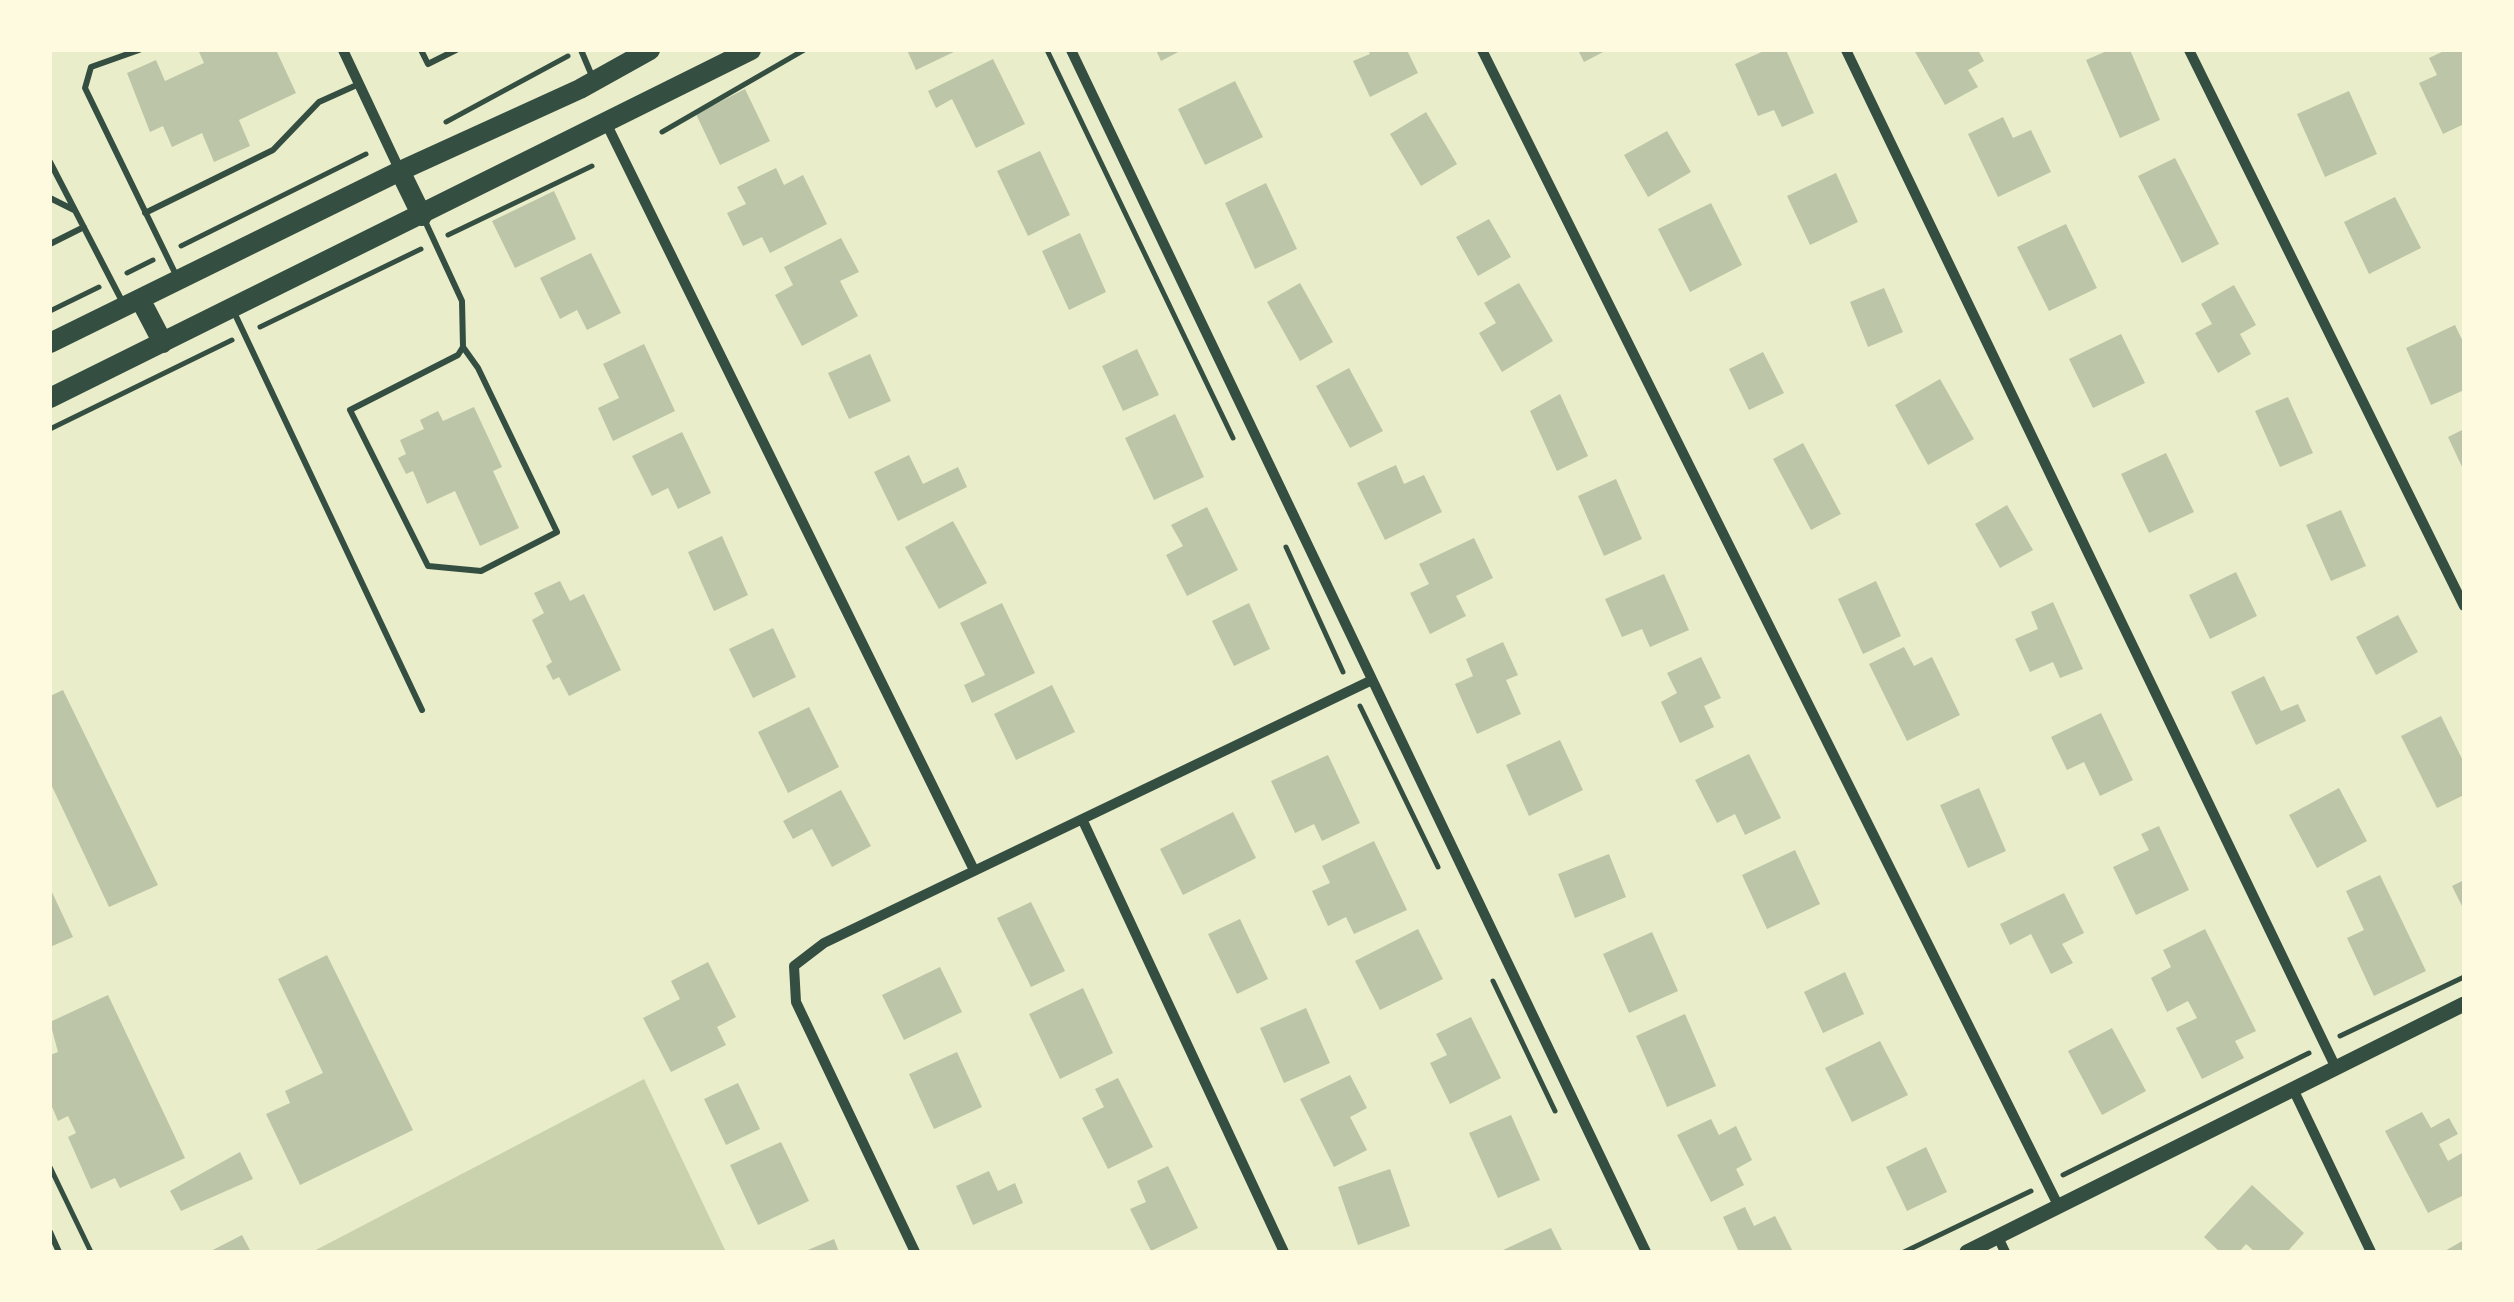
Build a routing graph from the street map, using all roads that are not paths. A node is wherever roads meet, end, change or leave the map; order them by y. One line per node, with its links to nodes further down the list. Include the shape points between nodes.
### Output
1 (139, 50): 19 (lane, via 91,66 85,88)
2 (344, 50): 13 (street)
3 (422, 50): 4 (lane, via 428,64)
4 (456, 50)
5 (580, 50): 12 (lane)
6 (650, 50): 12 (main road)
7 (751, 50): 14 (main road)
8 (1070, 50): 31 (street)
9 (1482, 50): 38 (street)
10 (1846, 50): 36 (street)
11 (2189, 50): 30 (street)
12 (595, 82): 16 (main road)
13 (359, 84): 16 (street); 19 (lane, via 319,102 273,150)
14 (607, 125): 20 (main road); 34 (street)
15 (50, 162): 18 (lane)
16 (400, 172): 20 (main road); 23 (main road)
17 (50, 198): 18 (lane)
18 (75, 211): 21 (lane)
19 (144, 212): 23 (lane)
20 (422, 216): 25 (main road); 28 (lane, via 462,301)
21 (84, 227): 22 (lane); 24 (lane, via 111,281)
22 (50, 244)
23 (178, 280): 24 (main road)
24 (132, 303): 26 (main road); 27 (main road)
25 (232, 309): 27 (main road); 32 (lane)
26 (50, 343)
27 (163, 343): 29 (main road)
28 (463, 348): 28 (lane, via 350,410 428,566 481,571 557,532)
29 (50, 398)
30 (2464, 606)
31 (1370, 681): 33 (street); 44 (street)
32 (422, 710)
33 (1082, 821): 34 (street); 43 (street)
34 (974, 870): 42 (street, via 824,944 794,966 796,1002)
35 (2464, 1004): 36 (street)
36 (2336, 1068): 37 (street)
37 (2293, 1089): 38 (street); 46 (street)
38 (2058, 1207): 40 (street)
39 (50, 1232): 41 (lane)
40 (2001, 1244): 45 (street)
41 (59, 1252)
42 (915, 1252)
43 (1284, 1252)
44 (1646, 1252)
45 (1967, 1252)
46 (2371, 1252)

